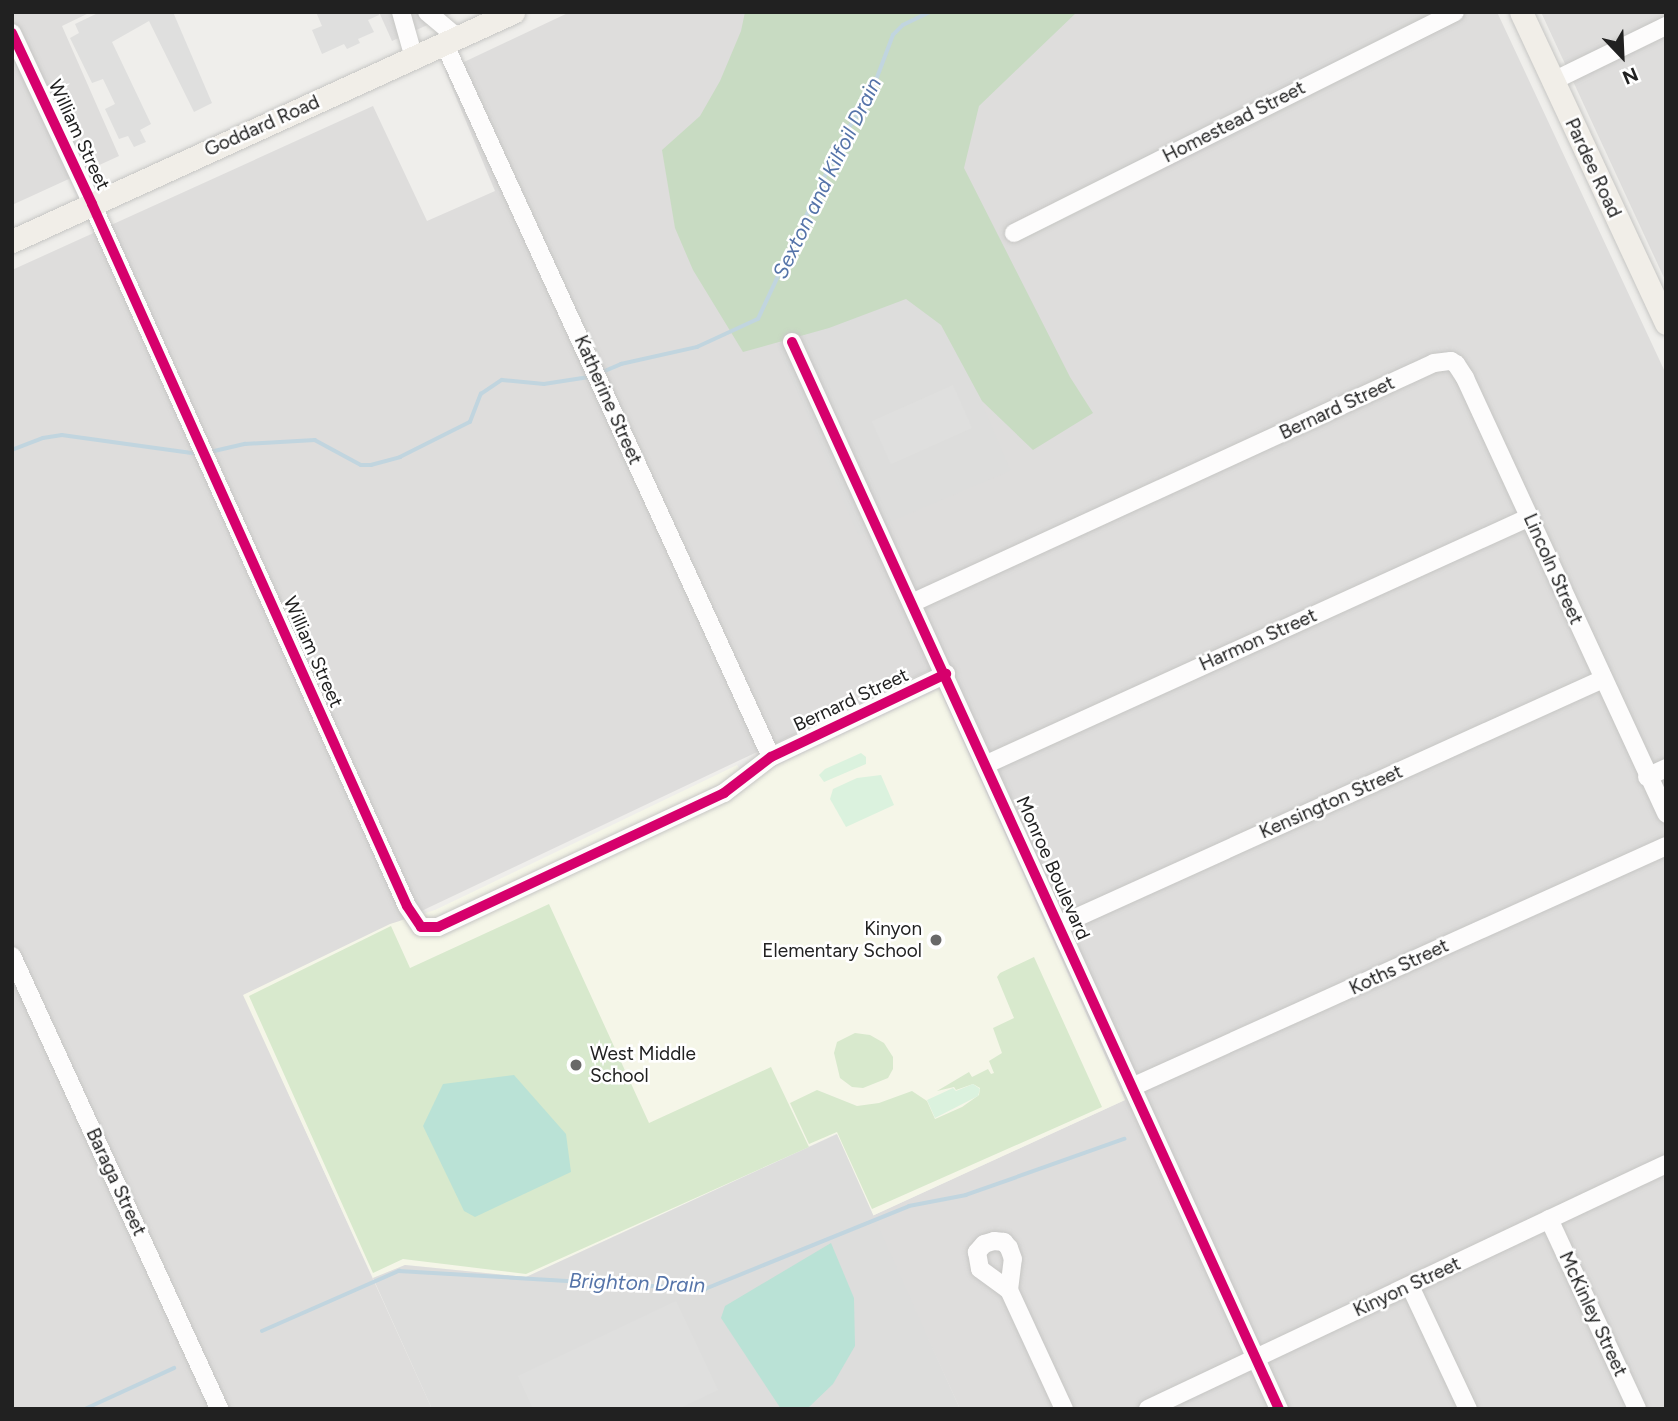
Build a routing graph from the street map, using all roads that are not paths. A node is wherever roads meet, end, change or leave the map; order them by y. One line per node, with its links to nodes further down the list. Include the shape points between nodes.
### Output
1 (401, 12): 9 (street)
2 (427, 12): 8 (street, Katherine Street)
3 (513, 12): 8 (main road, Goddard Road)
4 (1455, 12): 12 (street, Homestead Street)
5 (1521, 12): 10 (main road, Pardee Road)
6 (1666, 26): 10 (street)
7 (12, 33): 11 (street, William Street)
8 (451, 41): 9 (main road, Goddard Road); 21 (street, Katherine Street, via 601,388)
9 (414, 58): 11 (main road, Goddard Road)
10 (1553, 81): 14 (main road, Pardee Road)
11 (92, 204): 13 (main road, Goddard Road); 21 (street, William Street, via 421,927 438,927 724,793)
12 (1014, 233)
13 (12, 241)
14 (1666, 323)
15 (793, 342): 18 (street, Monroe Boulevard)
16 (1456, 364): 17 (street, Lincoln Street); 18 (street, Bernard Street, via 1434,363)
17 (1530, 517): 20 (street, Lincoln Street); 22 (street, Harmon Street)
18 (914, 602): 19 (street, Monroe Boulevard)
19 (946, 674): 21 (street, Bernard Street); 22 (street, Monroe Boulevard)
20 (1603, 679): 24 (street, Lincoln Street); 27 (street, Kensington Street)
21 (771, 757)
22 (987, 764): 27 (street, Monroe Boulevard)
23 (1666, 768): 24 (street)
24 (1647, 777): 25 (street)
25 (1666, 814)
26 (1666, 846): 29 (street, Koths Street)
27 (1060, 925): 29 (street, Monroe Boulevard)
28 (12, 956): 35 (street, Baraga Street)
29 (1132, 1087): 34 (street, Monroe Boulevard)
30 (1666, 1164): 31 (street, Kinyon Street)
31 (1549, 1219): 32 (street, Kinyon Street); 40 (street, McKinley Street)
32 (1410, 1286): 34 (street, Kinyon Street); 39 (street)
33 (1009, 1290): 36 (street)
34 (1256, 1358): 37 (street, Kinyon Street); 38 (street, Monroe Boulevard)
35 (219, 1409)
36 (1064, 1409)
37 (1148, 1409)
38 (1279, 1409)
39 (1468, 1409)
40 (1637, 1409)

